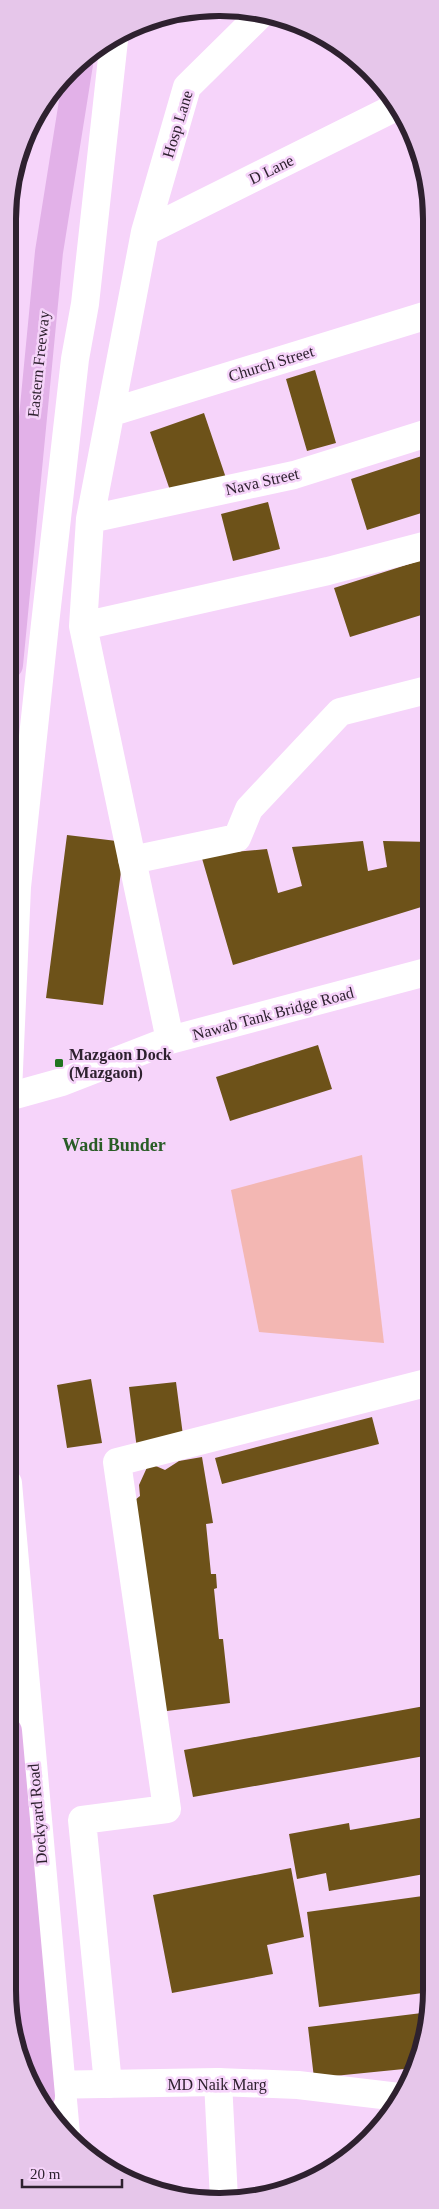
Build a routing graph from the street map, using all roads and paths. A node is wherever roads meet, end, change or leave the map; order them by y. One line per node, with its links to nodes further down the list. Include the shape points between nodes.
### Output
1 (255, 19): 5 (street, Hosp Lane, via 187,87)
2 (113, 46): 14 (street, via 85,304 75,359)
3 (77, 75): 11 (highway, Eastern Freeway, via 49,252)
4 (390, 110): 5 (street, D Lane)
5 (145, 232): 7 (street, Hosp Lane)
6 (423, 316): 7 (street, Church Street)
7 (112, 412): 9 (street, Hosp Lane)
8 (423, 435): 9 (street, Nava Street, via 294,475)
9 (90, 519): 12 (street, Hosp Lane)
10 (423, 546): 12 (street, via 328,571)
11 (16, 593)
12 (83, 626): 15 (street, Hosp Lane)
13 (423, 691): 15 (street, via 340,712 249,809 237,838)
14 (16, 855)
15 (132, 860): 17 (street, Hosp Lane)
16 (423, 973): 17 (street, Nawab Tank Bridge Road)
17 (170, 1040): 18 (street, Nawab Tank Bridge Road, via 62,1082)
18 (16, 1095)
19 (423, 1384): 23 (street, via 117,1462 167,1809 82,1820)
20 (16, 1596): 24 (street, Dockyard Road)
21 (16, 1798): 24 (highway)
22 (218, 2082): 23 (street, MD Naik Marg); 25 (street, MD Naik Marg, via 298,2085); 27 (street)
23 (108, 2084): 24 (street, MD Naik Marg)
24 (51, 2091): 26 (street, Dockyard Road)
25 (392, 2096)
26 (59, 2114)
27 (224, 2193)

